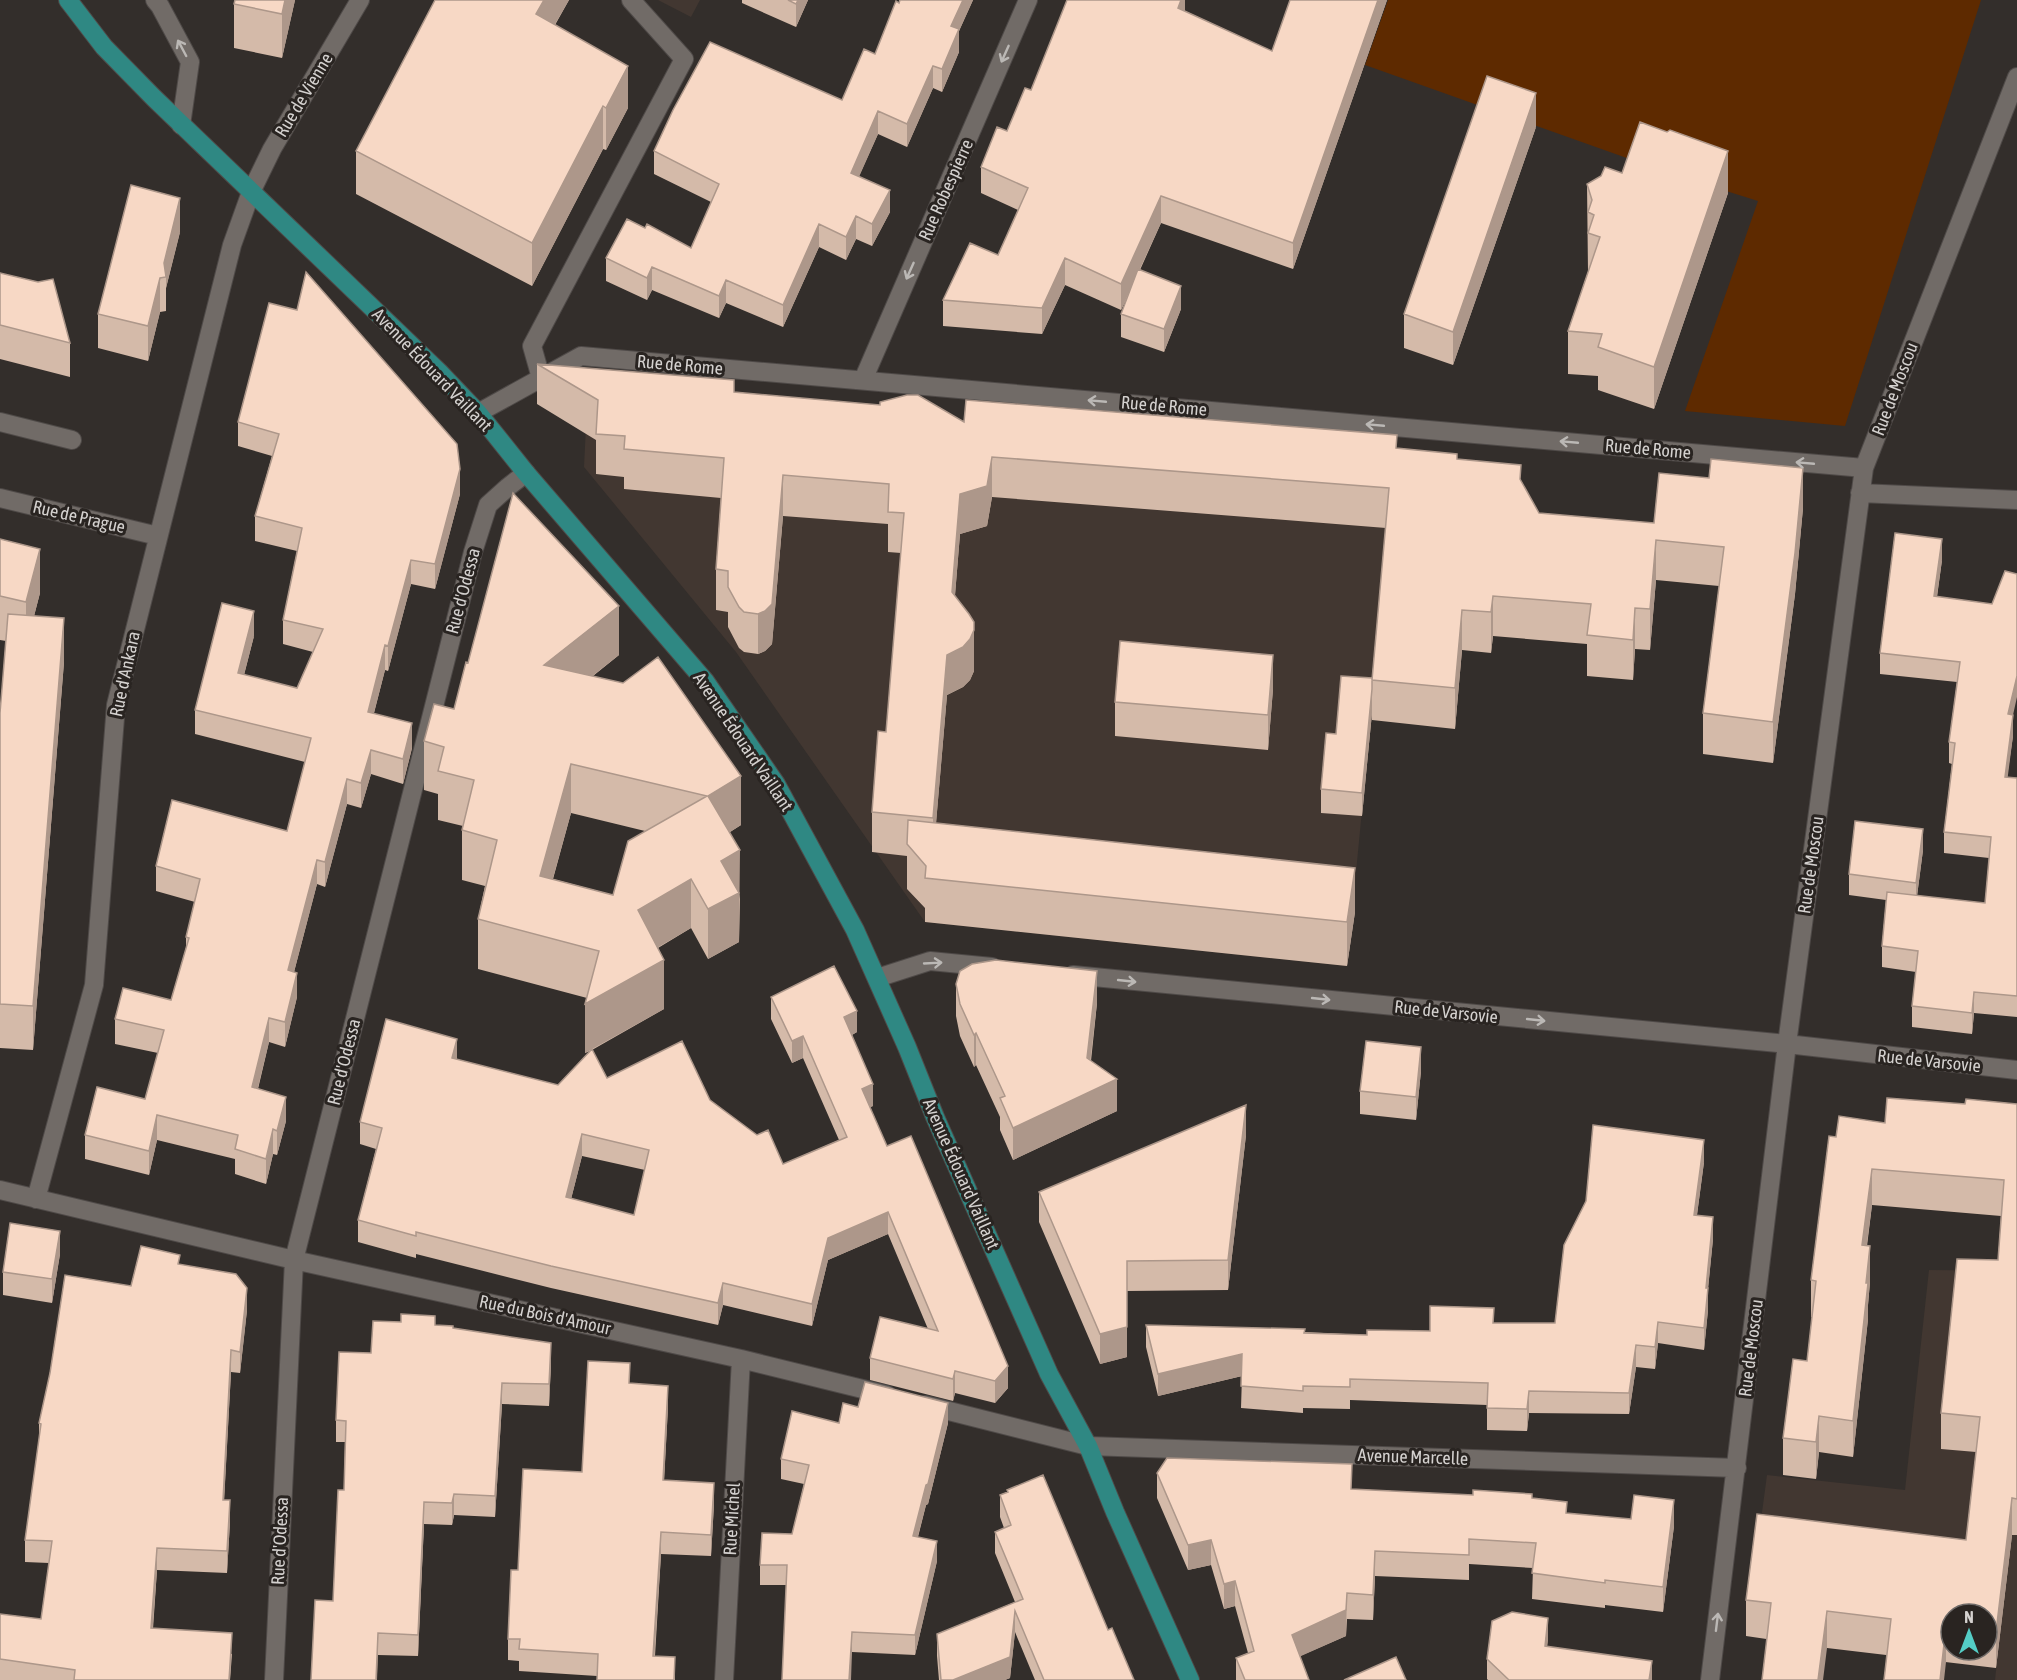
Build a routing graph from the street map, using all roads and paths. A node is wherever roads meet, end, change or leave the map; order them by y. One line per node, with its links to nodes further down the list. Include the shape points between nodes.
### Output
1 (68, 0): 7 (main road, Avenue Édouard Vaillant, via 104,47)
2 (154, 0): 7 (street, one-way to 2, via 190,62)
3 (360, 0): 8 (street, Rue de Vienne)
4 (631, 0): 9 (street, via 684,59 532,346)
5 (1029, 0): 10 (street, Rue Robespierre, one-way to 10)
6 (2017, 77): 14 (street, Rue de Moscou)
7 (180, 124): 8 (main road, Avenue Édouard Vaillant)
8 (251, 192): 11 (main road, Avenue Édouard Vaillant); 19 (street, Rue d'Ankara, via 232,245)
9 (541, 378): 10 (street, Rue de Rome, via 581,356); 11 (street, Rue de Rome)
10 (863, 380): 14 (street, Rue de Rome, one-way to 10)
11 (478, 412): 15 (main road, Avenue Édouard Vaillant)
12 (0, 422): 13 (street)
13 (72, 440)
14 (1864, 468): 16 (street, Rue de Moscou)
15 (526, 473): 22 (main road, Avenue Édouard Vaillant, via 705,681 776,784); 27 (street, Rue d'Odessa, via 488,505 472,552)
16 (1860, 494): 18 (street); 23 (street, Rue de Moscou)
17 (0, 498): 19 (street, Rue de Prague)
18 (2017, 500)
19 (158, 536): 26 (street, Rue d'Ankara, via 116,705 94,985)
20 (1013, 969): 22 (street, one-way to 20, via 930,962)
21 (1060, 974): 23 (street, Rue de Varsovie, one-way to 23)
22 (877, 978): 29 (main road, Avenue Édouard Vaillant, via 1049,1374)
23 (1787, 1044): 24 (street, Rue de Varsovie); 30 (street, Rue de Moscou)
24 (2017, 1070)
25 (0, 1190): 26 (street, Rue du Bois d'Amour)
26 (36, 1199): 27 (street, Rue du Bois d'Amour)
27 (294, 1260): 28 (street, Rue du Bois d'Amour); 31 (street, Rue d'Odessa)
28 (741, 1359): 29 (street, Rue du Bois d'Amour); 32 (street, Rue Michel)
29 (1089, 1446): 30 (street, Avenue Marcelle); 33 (main road, Avenue Édouard Vaillant)
30 (1737, 1468): 34 (street, Rue de Moscou, one-way to 30)
31 (273, 1680)
32 (724, 1680)
33 (1191, 1680)
34 (1710, 1680)

